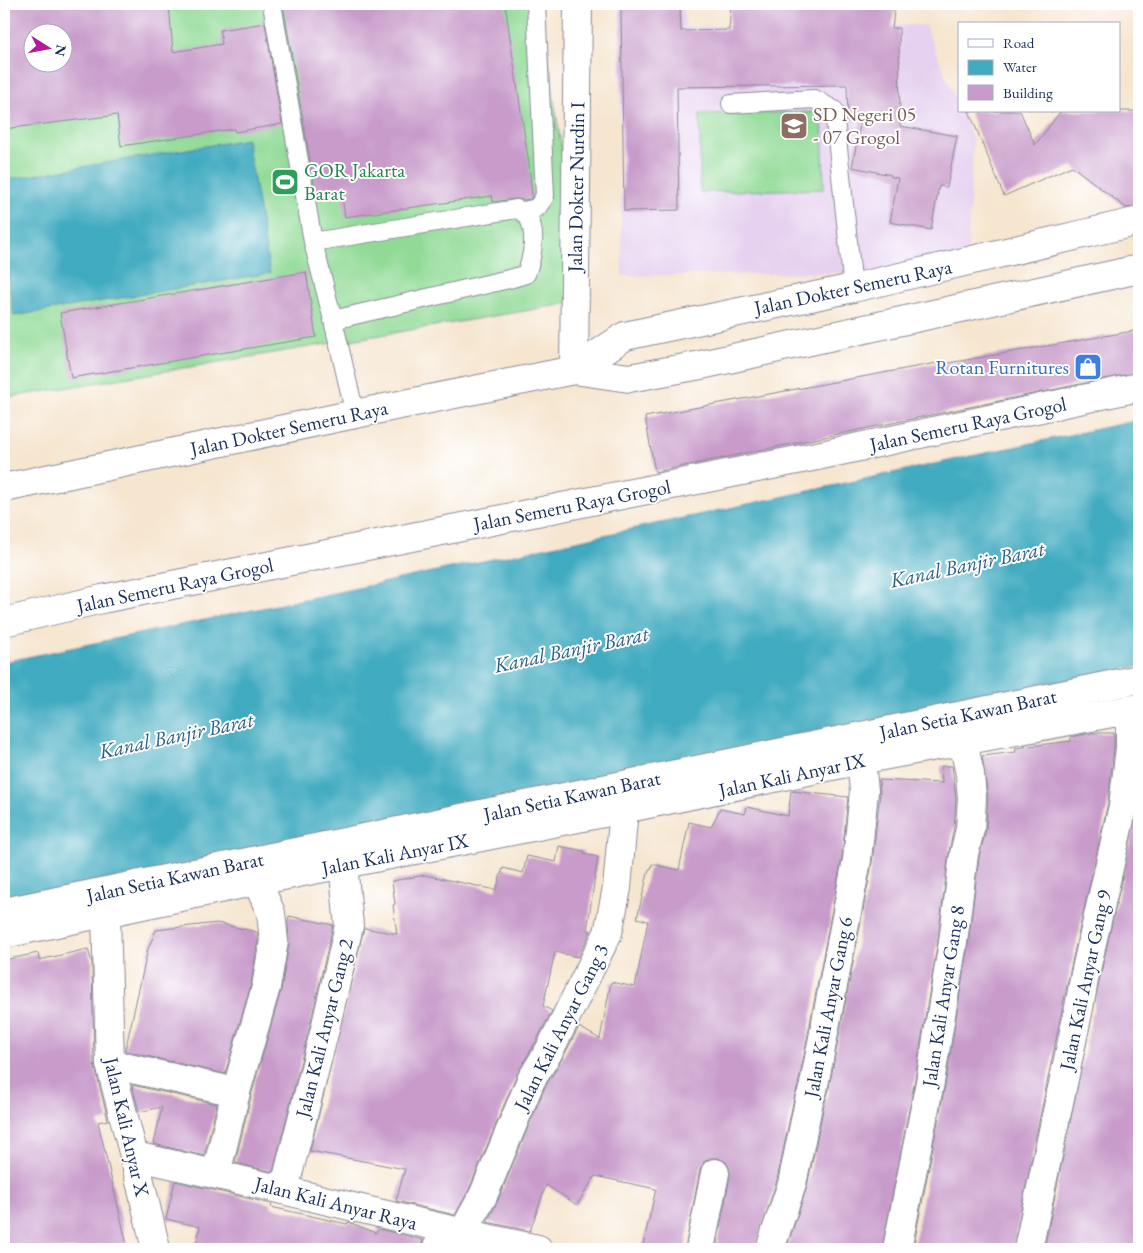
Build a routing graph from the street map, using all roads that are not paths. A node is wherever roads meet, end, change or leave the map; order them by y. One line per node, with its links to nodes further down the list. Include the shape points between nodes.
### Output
1 (272, 4): 7 (lane)
2 (536, 4): 5 (lane, via 545,196 538,208)
3 (578, 4): 11 (street, Jalan Dokter Nurdin I)
4 (730, 104): 9 (lane, via 814,99 834,110)
5 (523, 212): 7 (lane, via 517,209); 10 (lane, via 531,224 534,246 526,274)
6 (1139, 221): 9 (street, Jalan Dokter Semeru Raya)
7 (313, 242): 10 (lane)
8 (1139, 269): 11 (street, Jalan Dokter Semeru Raya, via 630,378)
9 (853, 288): 11 (street, Jalan Dokter Semeru Raya, via 625,336)
10 (333, 320): 13 (lane)
11 (574, 370): 13 (street, Jalan Dokter Semeru Raya)
12 (1139, 387): 15 (street, Jalan Semeru Raya Grogol, via 102,599)
13 (355, 414): 14 (street, Jalan Dokter Semeru Raya)
14 (4, 488)
15 (4, 622)
16 (1139, 679): 23 (street, Jalan Setia Kawan Barat)
17 (1133, 709): 18 (street, Jalan Kali Anyar IX); 38 (street, Jalan Kali Anyar Gang 9, via 1123,806)
18 (963, 742): 19 (street, Jalan Kali Anyar IX); 37 (street, Jalan Kali Anyar Gang 8, via 972,798 970,829 930,1082)
19 (861, 760): 20 (street, Jalan Kali Anyar IX); 36 (street, Jalan Kali Anyar Gang 6, via 864,791 856,860 814,1090 792,1184)
20 (624, 809): 21 (street, Jalan Kali Anyar IX); 32 (street, Jalan Kali Anyar Gang 3, via 617,888 608,933 531,1080 483,1196)
21 (343, 864): 22 (street, Jalan Kali Anyar IX); 31 (street, Jalan Kali Anyar Gang 2, via 349,926)
22 (258, 881): 24 (street, Jalan Kali Anyar IX); 27 (street, via 271,913 274,941 266,987)
23 (4, 912)
24 (106, 914): 25 (street, Jalan Kali Anyar IX); 26 (street, Jalan Kali Anyar X)
25 (4, 934)
26 (110, 1064): 27 (street); 28 (street, Jalan Kali Anyar X)
27 (236, 1092): 30 (street)
28 (134, 1156): 30 (street, Jalan Kali Anyar Raya); 33 (street, Jalan Kali Anyar X)
29 (715, 1173): 35 (street)
30 (216, 1174): 31 (street, Jalan Kali Anyar Raya)
31 (284, 1190): 32 (street, Jalan Kali Anyar Raya)
32 (449, 1238): 34 (street, Jalan Kali Anyar Raya)
33 (156, 1249)
34 (538, 1249)
35 (700, 1249)
36 (770, 1249)
37 (897, 1249)
38 (1028, 1249)

